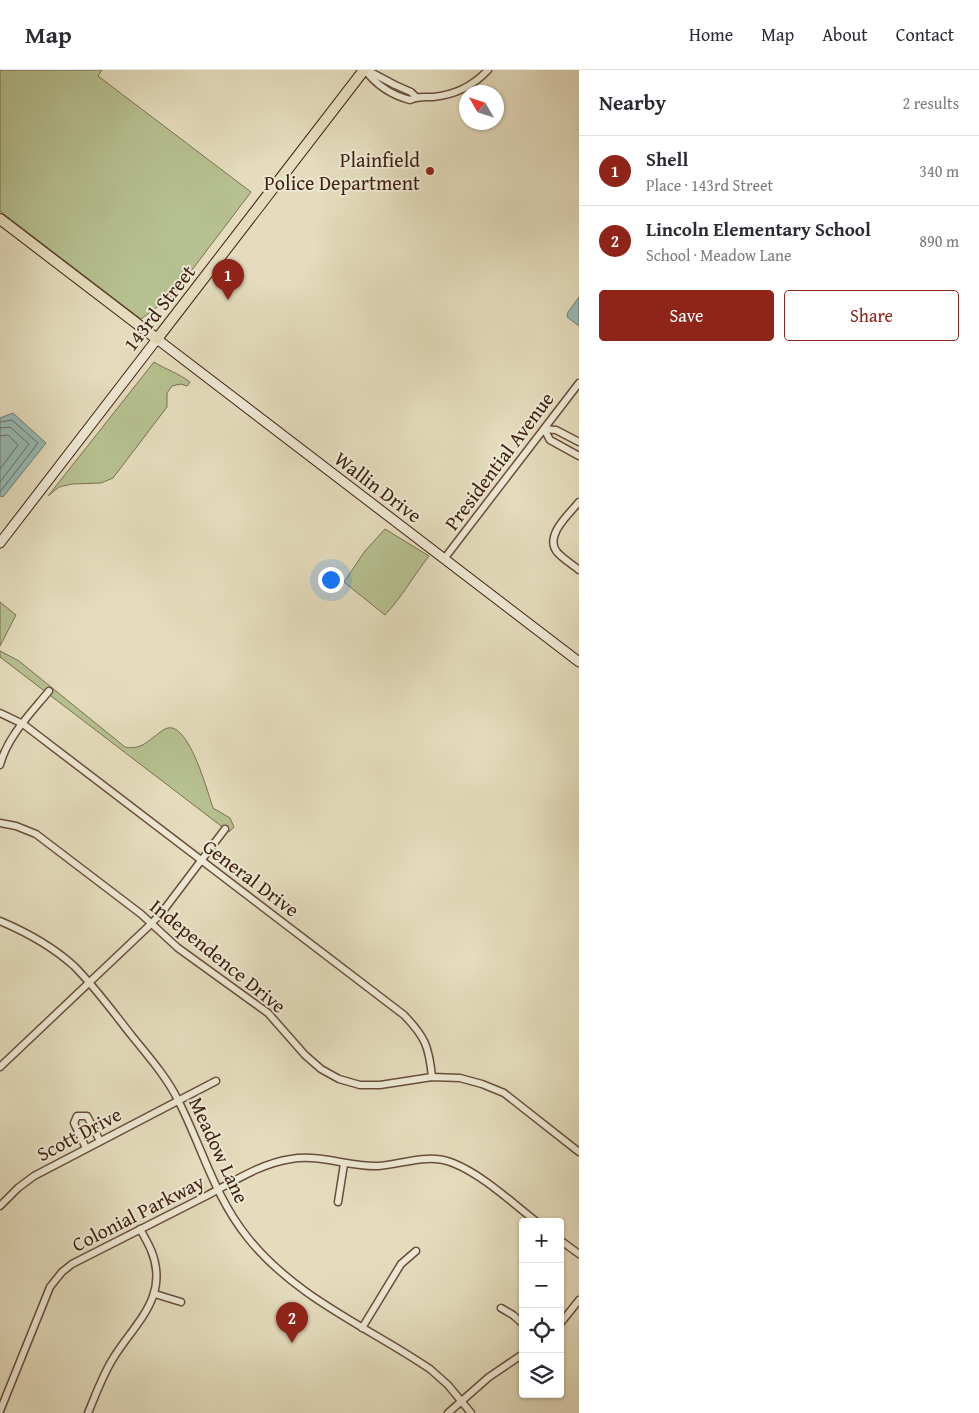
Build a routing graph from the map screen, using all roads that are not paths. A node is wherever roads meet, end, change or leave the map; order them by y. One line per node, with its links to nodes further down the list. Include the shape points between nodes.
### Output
1 (365, 70): 2 (street, via 416,97 457,91); 4 (main road, 143rd Street)
2 (488, 70)
3 (0, 219): 4 (main road)
4 (157, 339): 10 (main road, 143rd Street); 11 (main road, Wallin Drive)
5 (579, 383): 6 (street, Presidential Avenue)
6 (544, 429): 7 (street, via 556,430); 8 (street, via 550,440); 11 (street, Presidential Avenue)
7 (579, 442)
8 (579, 456)
9 (579, 502): 12 (street, via 556,531 553,544 560,555)
10 (0, 543)
11 (444, 559): 13 (main road, Wallin Drive)
12 (579, 570)
13 (579, 662)
14 (48, 691): 16 (street)
15 (0, 713): 16 (street, General Drive)
16 (23, 724): 17 (street, via 7,747); 20 (street, General Drive)
17 (0, 765)
18 (0, 823): 22 (street, Independence Drive, via 36,834)
19 (225, 830): 20 (street)
20 (202, 860): 22 (street); 25 (street, General Drive, via 404,1015 427,1043)
21 (0, 921): 23 (street, Meadow Lane, via 56,952)
22 (151, 924): 23 (street); 25 (street, Independence Drive, via 178,948 268,1013 321,1069 339,1079 360,1085 380,1085)
23 (90, 983): 24 (street); 27 (street, Meadow Lane, via 160,1070)
24 (0, 1067)
25 (432, 1077): 30 (street, Independence Drive, via 460,1078 504,1093)
26 (216, 1081): 27 (street, Scott Drive)
27 (178, 1100): 28 (street, Scott Drive); 32 (street, Meadow Lane)
28 (100, 1141): 29 (street, Scott Drive); 29 (street, via 87,1116 77,1116 74,1123)
29 (86, 1148): 34 (street, Scott Drive, via 34,1176)
30 (579, 1152)
31 (344, 1164): 32 (street, Colonial Parkway, via 308,1158 279,1161); 33 (street); 35 (street, Colonial Parkway, via 378,1166 421,1158 451,1162 468,1170)
32 (217, 1190): 36 (street, Colonial Parkway); 46 (street, Meadow Lane, via 232,1217 264,1258 297,1286)
33 (338, 1202)
34 (0, 1206)
35 (532, 1218)
36 (140, 1229): 40 (street, via 152,1251 156,1270); 49 (street, Colonial Parkway, via 72,1264 55,1279)
37 (564, 1243): 39 (street)
38 (416, 1251): 46 (street, via 401,1264)
39 (579, 1254)
40 (155, 1294): 42 (street); 50 (street, via 114,1357)
41 (579, 1300): 45 (street)
42 (181, 1302)
43 (501, 1308): 44 (street)
44 (519, 1319)
45 (564, 1319)
46 (362, 1328): 48 (street, Meadow Lane, via 430,1369)
47 (519, 1357): 48 (street)
48 (462, 1400): 51 (street); 52 (street, Meadow Lane)
49 (0, 1411)
50 (88, 1413)
51 (448, 1413)
52 (471, 1413)

